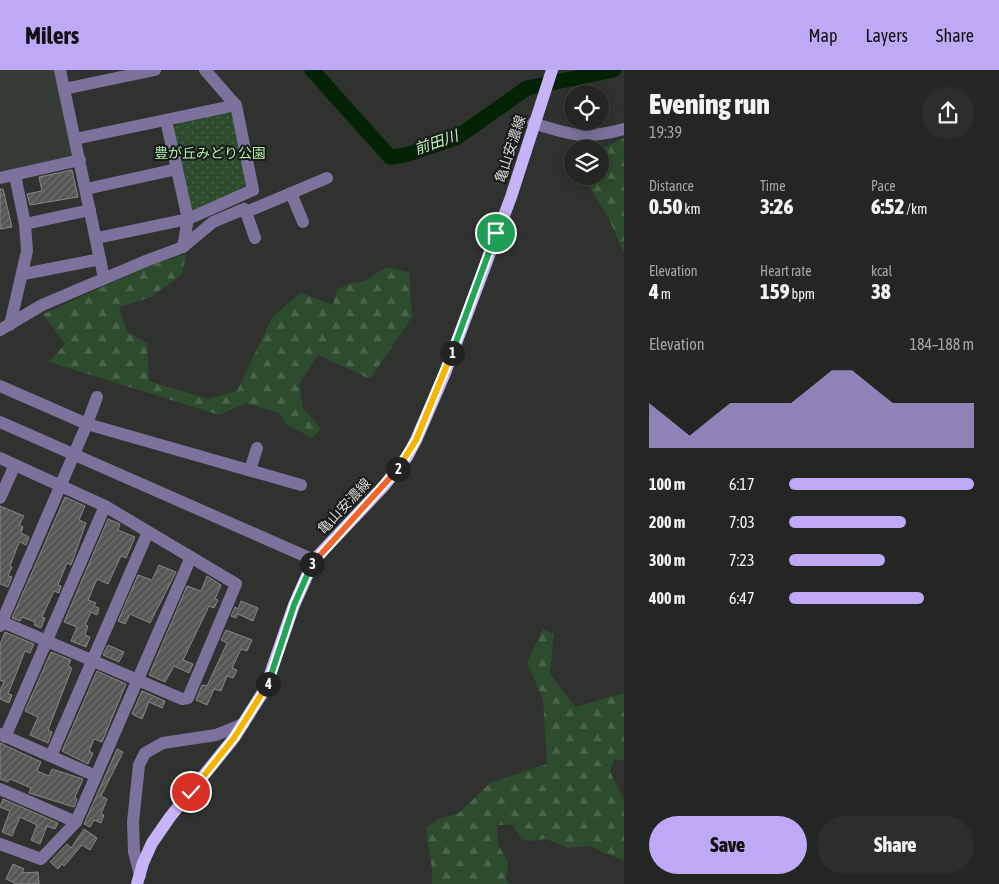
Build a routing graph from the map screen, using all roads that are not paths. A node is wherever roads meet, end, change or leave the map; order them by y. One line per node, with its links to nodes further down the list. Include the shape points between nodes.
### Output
1 (60, 70): 5 (street)
2 (155, 70): 5 (street)
3 (205, 70): 6 (street)
4 (551, 73): 8 (main road, 亀山安濃線)
5 (64, 89): 10 (street)
6 (232, 101): 7 (street, via 227,107); 20 (street, via 236,105 253,190)
7 (166, 120): 10 (street); 12 (street)
8 (534, 123): 9 (street, via 572,135 598,136); 45 (main road, 亀山安濃線, via 511,197 445,373 416,440 383,487)
9 (624, 129)
10 (75, 139): 11 (street)
11 (80, 160): 13 (street); 16 (street)
12 (177, 169): 16 (street); 20 (street)
13 (15, 175): 14 (street); 22 (street)
14 (0, 178)
15 (327, 178): 17 (street)
16 (86, 189): 18 (street)
17 (291, 193): 19 (street); 21 (street)
18 (90, 210): 22 (street); 23 (street)
19 (246, 212): 24 (street); 25 (street, via 244,209 213,222)
20 (188, 219): 23 (street); 25 (street)
21 (303, 222)
22 (25, 224): 27 (street, via 27,251)
23 (97, 238): 26 (street)
24 (256, 238)
25 (183, 247): 28 (street)
26 (100, 259): 27 (street); 28 (street)
27 (24, 274): 29 (street)
28 (104, 278): 29 (street, via 42,305)
29 (5, 328)
30 (0, 386): 33 (street)
31 (97, 397): 33 (street)
32 (0, 422): 35 (street)
33 (86, 424): 35 (street); 38 (street)
34 (258, 448): 38 (street)
35 (73, 453): 39 (street); 45 (street)
36 (0, 458): 37 (street)
37 (15, 465): 39 (street); 41 (street)
38 (250, 470): 40 (street)
39 (60, 484): 42 (street); 46 (street)
40 (301, 485)
41 (0, 498)
42 (105, 506): 43 (street); 47 (street)
43 (148, 532): 44 (street); 48 (street)
44 (191, 557): 49 (street); 49 (street, via 236,584 188,698 182,699)
45 (314, 560): 50 (main road, 亀山安濃線, via 294,605 270,678)
46 (1, 623): 47 (street)
47 (46, 641): 48 (street); 51 (street)
48 (93, 660): 49 (street); 52 (street)
49 (138, 680): 53 (street)
50 (243, 724): 57 (main road, 亀山安濃線, via 152,843); 57 (street, via 216,735 163,743 145,753 139,765 133,822)
51 (3, 735): 52 (street)
52 (51, 756): 53 (street)
53 (96, 776): 55 (street)
54 (0, 789): 55 (street)
55 (76, 822): 56 (street, via 41,859)
56 (0, 844)
57 (138, 879)

